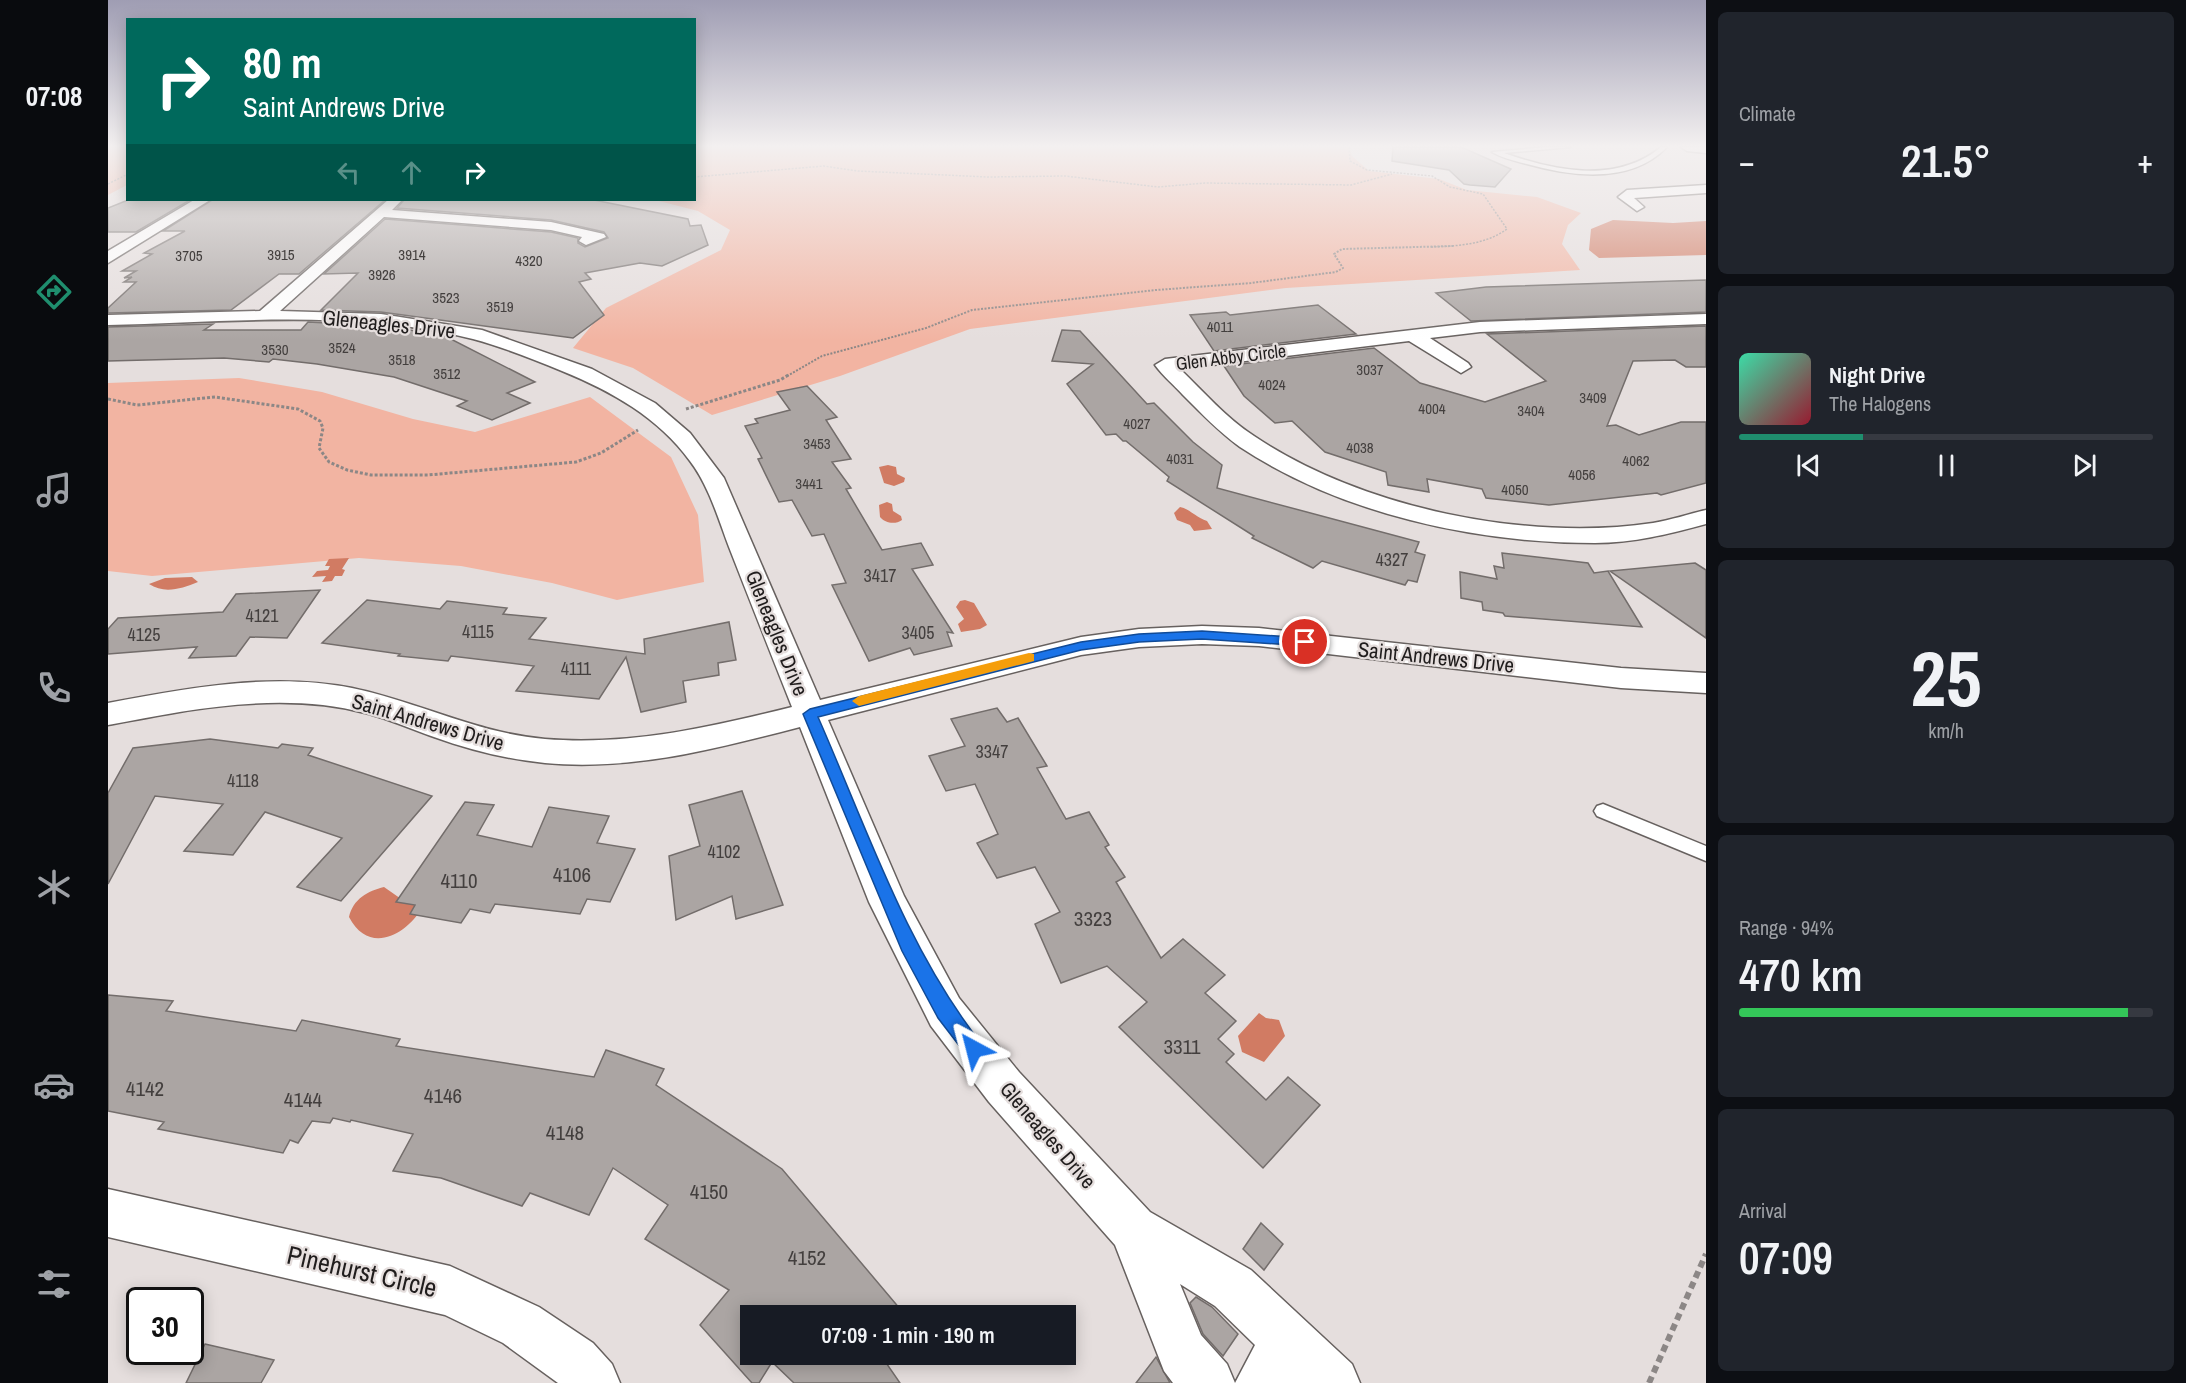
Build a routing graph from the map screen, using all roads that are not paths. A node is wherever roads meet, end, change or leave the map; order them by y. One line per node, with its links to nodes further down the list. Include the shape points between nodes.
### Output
1 (184, 212): 4 (street)
2 (381, 213): 3 (street, via 551,226 599,237); 5 (street, Gleneagles Drive)
3 (586, 241)
4 (108, 258)
5 (262, 317): 7 (street, Gleneagles Drive); 13 (street, Gleneagles Drive, via 377,319 472,334 606,382 664,418 700,457 713,478)
6 (1706, 319): 8 (street, Glen Abby Circle, via 1516,325)
7 (108, 320)
8 (1412, 335): 9 (street); 10 (street, Glen Abby Circle, via 1165,365 1224,423 1272,457 1330,485 1412,512 1495,528 1596,535 1666,528)
9 (1461, 367)
10 (1706, 517)
11 (1706, 682): 13 (street, Saint Andrews Drive, via 1621,678 1259,637 1202,635 1081,646)
12 (108, 714): 13 (street, Saint Andrews Drive, via 201,697 251,693 335,696 381,705 460,735 499,745 582,753 642,751 697,742)
13 (810, 714): 17 (street, Gleneagles Drive, via 888,902 945,1012 1004,1087)
14 (1603, 811): 15 (lane)
15 (1706, 854)
16 (108, 1212): 19 (street, Pinehurst Circle, via 450,1291 521,1324 574,1362)
17 (1133, 1229): 18 (street, Gleneagles Drive, via 1233,1288); 20 (street, Gleneagles Drive, via 1182,1353)
18 (1288, 1340): 21 (street); 22 (street, Gleneagles Drive)
19 (592, 1383)
20 (1208, 1383)
21 (1262, 1383)
22 (1333, 1383)

